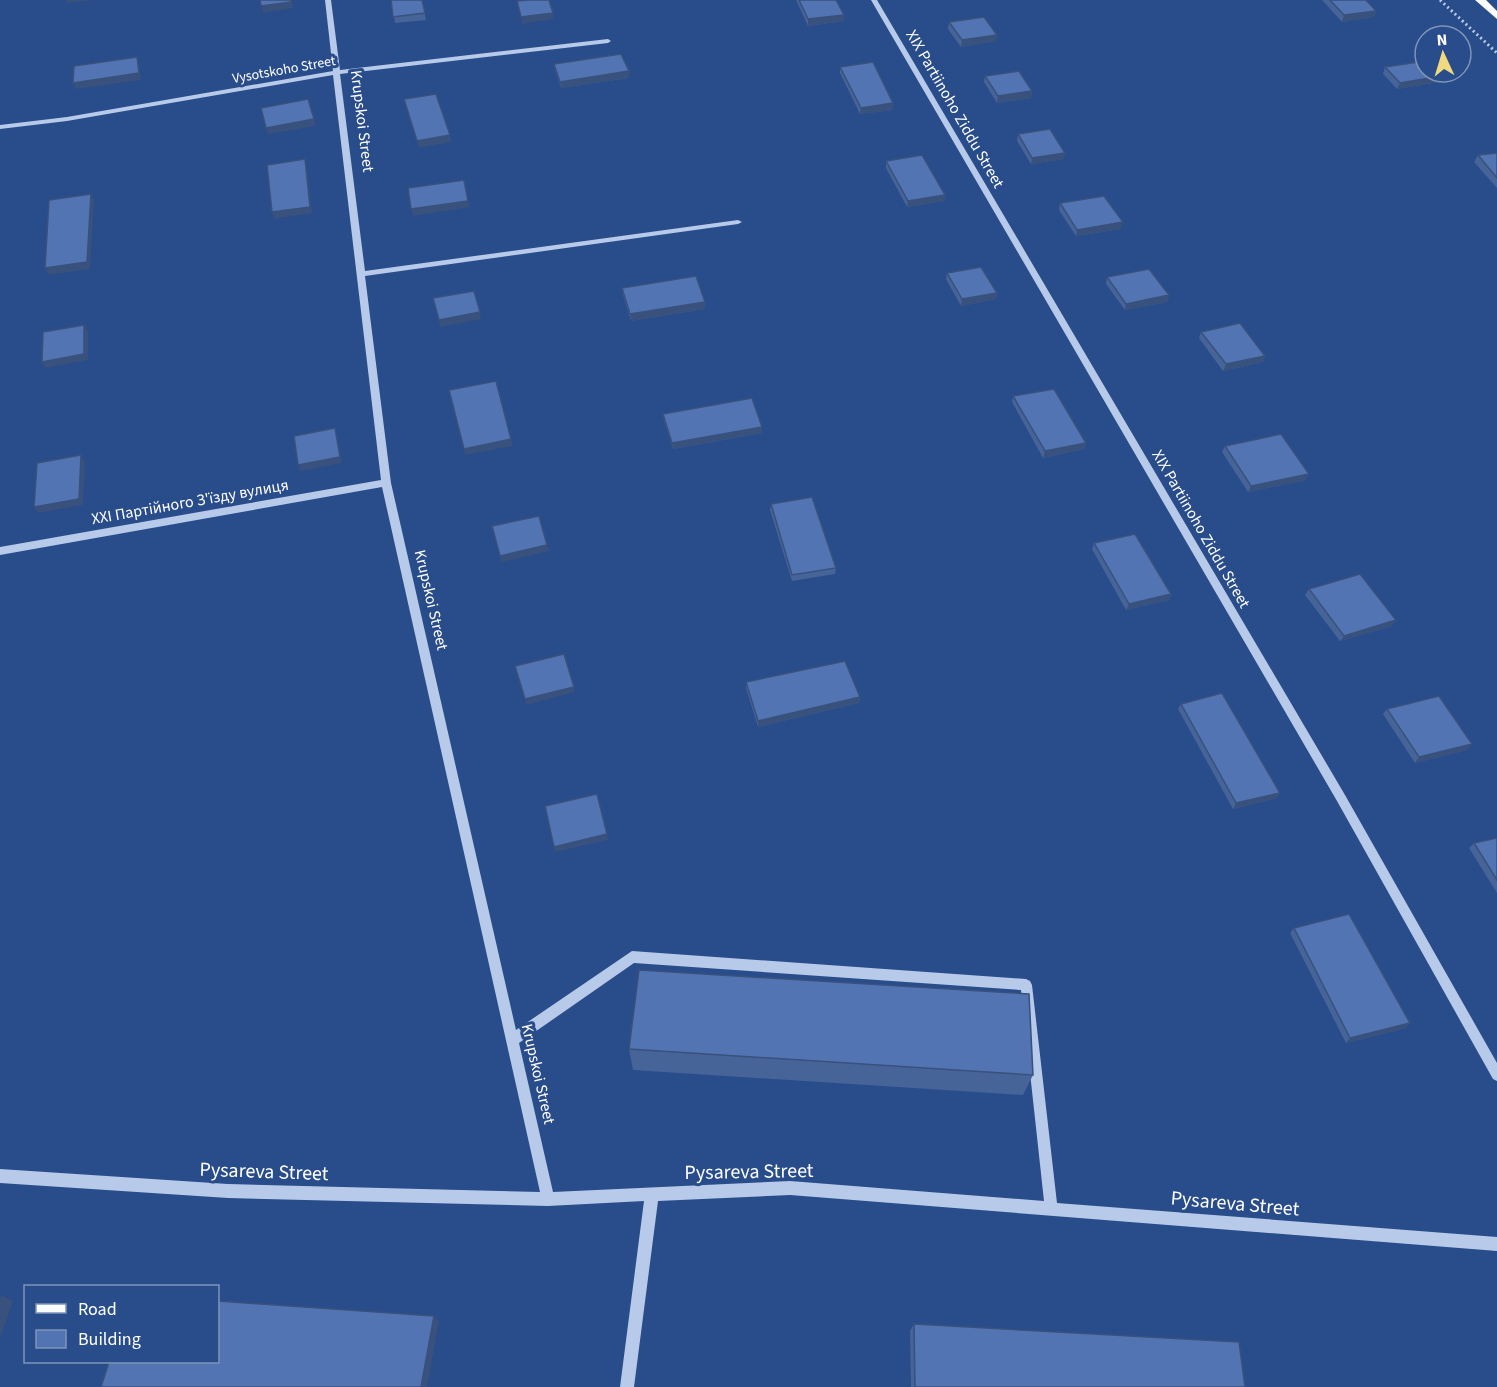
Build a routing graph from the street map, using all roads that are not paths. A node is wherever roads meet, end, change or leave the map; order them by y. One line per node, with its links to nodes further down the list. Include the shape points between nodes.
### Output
1 (328, 0): 6 (street, Krupskoi Street)
2 (874, 0): 13 (street, XIX Partiinoho Ziddu Street, via 1341,798)
3 (1480, 0): 4 (main road)
4 (1497, 16)
5 (608, 42): 6 (street, Vysotskoho Street)
6 (337, 72): 7 (street, Vysotskoho Street); 9 (street, Krupskoi Street)
7 (0, 127)
8 (738, 222): 9 (street)
9 (363, 274): 10 (street, Krupskoi Street)
10 (386, 483): 11 (street, XXI Партійного З'їзду вулиця); 12 (street, Krupskoi Street)
11 (0, 551)
12 (512, 1040): 16 (street, Krupskoi Street); 17 (street, via 632,957 1026,985)
13 (1497, 1075)
14 (0, 1176): 16 (street, Pysareva Street, via 228,1191)
15 (652, 1194): 16 (street, Pysareva Street); 17 (street, Pysareva Street, via 790,1188); 19 (street)
16 (548, 1199)
17 (1051, 1208): 18 (street, Pysareva Street)
18 (1497, 1244)
19 (627, 1387)

